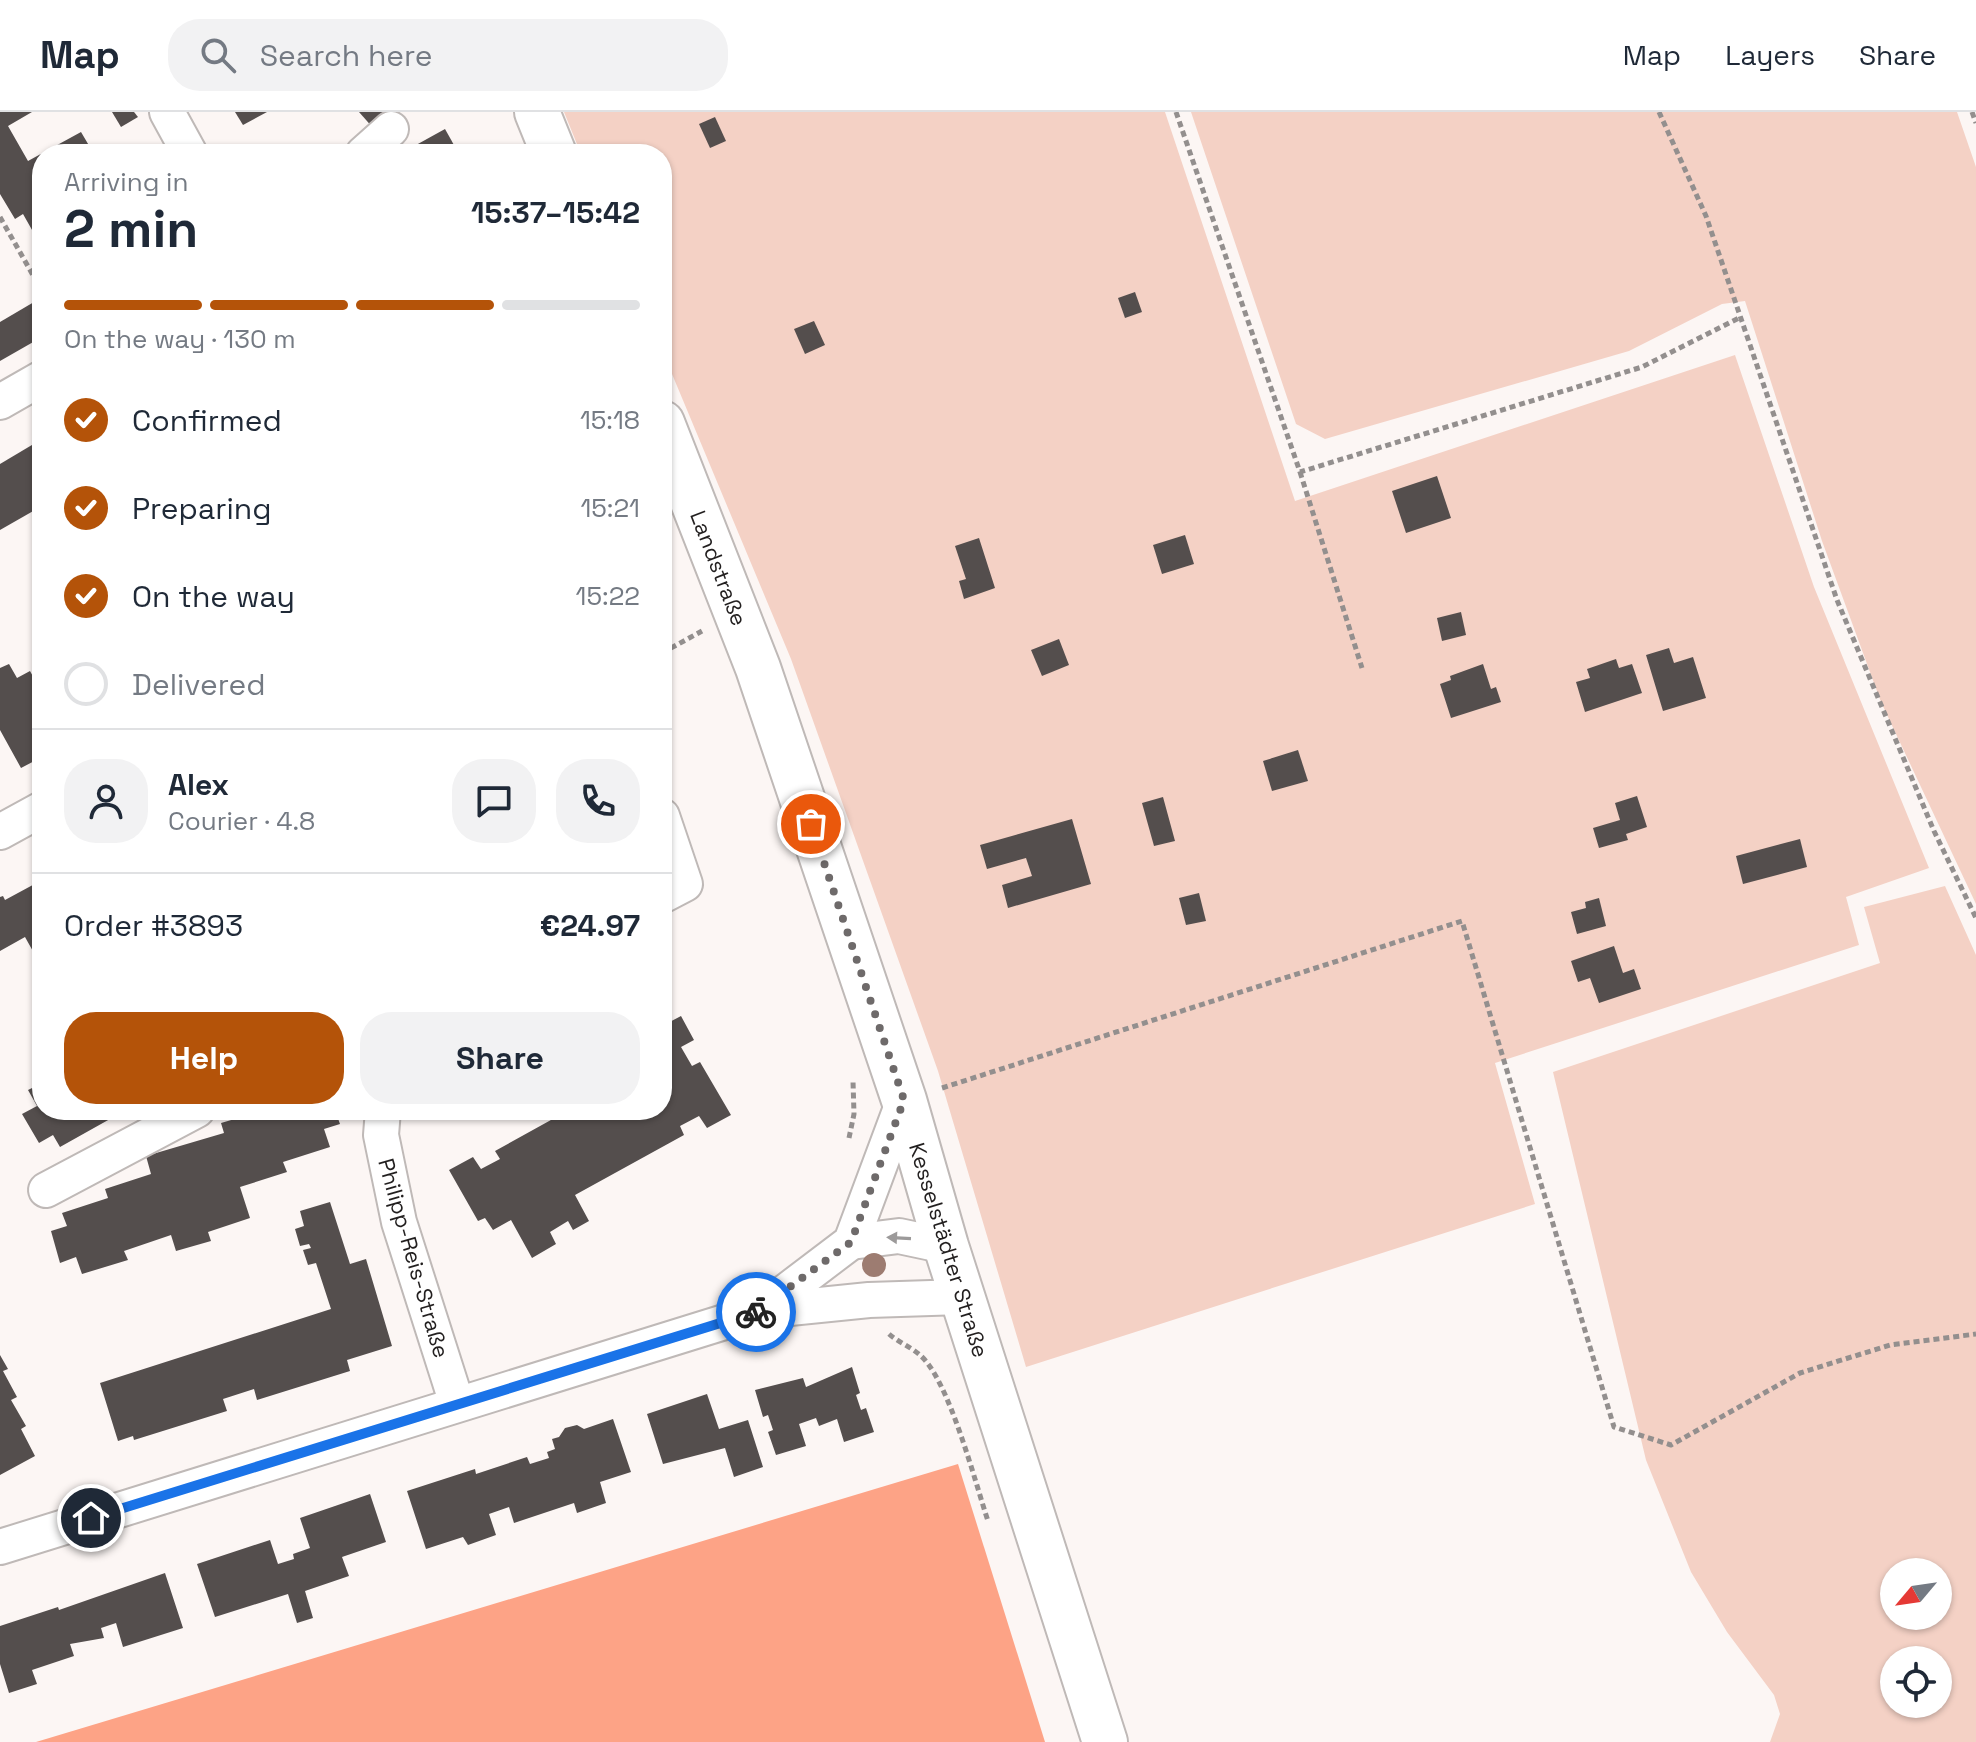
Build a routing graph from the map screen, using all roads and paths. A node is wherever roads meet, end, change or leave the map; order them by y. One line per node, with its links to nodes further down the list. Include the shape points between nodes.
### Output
1 (167, 112): 8 (street)
2 (537, 112): 10 (main road)
3 (1176, 112): 17 (path)
4 (1659, 112): 13 (path, via 1706,216)
5 (1972, 112): 6 (path)
6 (1976, 123)
7 (391, 129): 9 (street)
8 (185, 144)
9 (374, 144)
10 (550, 144)
11 (0, 217): 12 (path)
12 (32, 273)
13 (1739, 318): 17 (path, via 1642,367); 26 (path, via 1837,600)
14 (32, 384): 15 (street)
15 (0, 402)
16 (672, 449): 20 (main road, Landstraße)
17 (1300, 472): 21 (path)
18 (713, 624): 19 (path)
19 (672, 647)
20 (758, 668): 27 (main road, Kesselstädter Straße)
21 (1362, 668)
22 (32, 814): 23 (street)
23 (0, 832)
24 (672, 846): 25 (street, via 685,884)
25 (672, 891)
26 (1976, 918)
27 (904, 1100): 31 (street); 32 (main road, Kesselstädter Straße); 35 (path, via 1462,921 1614,1427 1671,1445 1800,1373 1890,1345)
28 (178, 1120): 30 (street)
29 (382, 1120): 36 (street, Philipp-Reis-Straße, via 399,1222)
30 (46, 1190)
31 (851, 1242): 32 (street, one-way to 31, via 899,1236); 34 (street)
32 (946, 1246): 33 (main road, Kesselstädter Straße)
33 (962, 1297): 34 (street); 38 (main road, Kesselstädter Straße)
34 (760, 1311): 36 (street)
35 (1976, 1334)
36 (457, 1404): 37 (street)
37 (0, 1547)
38 (1105, 1742)

